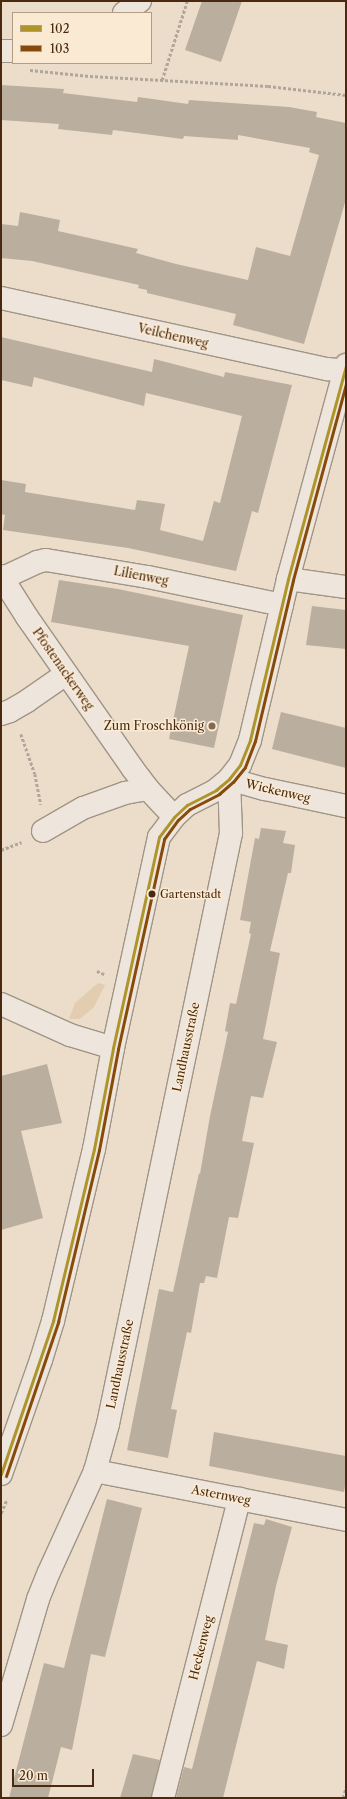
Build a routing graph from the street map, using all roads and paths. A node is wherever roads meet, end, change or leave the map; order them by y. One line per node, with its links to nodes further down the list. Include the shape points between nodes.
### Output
1 (140, 1): 3 (street)
2 (187, 1): 7 (path)
3 (125, 12)
4 (1, 51): 5 (street)
5 (12, 51)
6 (29, 70): 7 (path)
7 (162, 80): 8 (path, via 268,86)
8 (346, 95)
9 (1, 298): 10 (street, Veilchenweg, via 306,365)
10 (345, 369): 12 (street)
11 (2, 577): 14 (street, Lilienweg, via 46,560 148,577); 15 (street, Pfostenackerweg)
12 (288, 579): 13 (street); 14 (street)
13 (346, 587)
14 (282, 605): 17 (street, via 250,740 240,765)
15 (66, 674): 16 (street); 18 (street, Pfostenackerweg)
16 (5, 712): 21 (path, via 30,756 36,774)
17 (229, 779): 19 (street, Wickenweg); 20 (street, Wickenweg); 25 (street, Landhausstraße, via 231,833 108,1424)
18 (148, 789): 20 (street, Pfostenackerweg); 21 (street, via 125,793 83,808)
19 (346, 806)
20 (174, 816): 23 (street, Wickenweg, via 158,837)
21 (43, 831)
22 (1, 1004): 23 (street, via 70,1035)
23 (113, 1048): 24 (street, Wickenweg, via 94,1149 53,1321)
24 (2, 1470)
25 (95, 1471): 26 (street, Asternweg); 28 (street, Landhausstraße, via 38,1599)
26 (239, 1498): 27 (street, Asternweg); 30 (street, Heckenweg)
27 (346, 1520)
28 (1, 1725)
29 (346, 1786): 31 (path)
30 (163, 1798)
31 (343, 1798)

